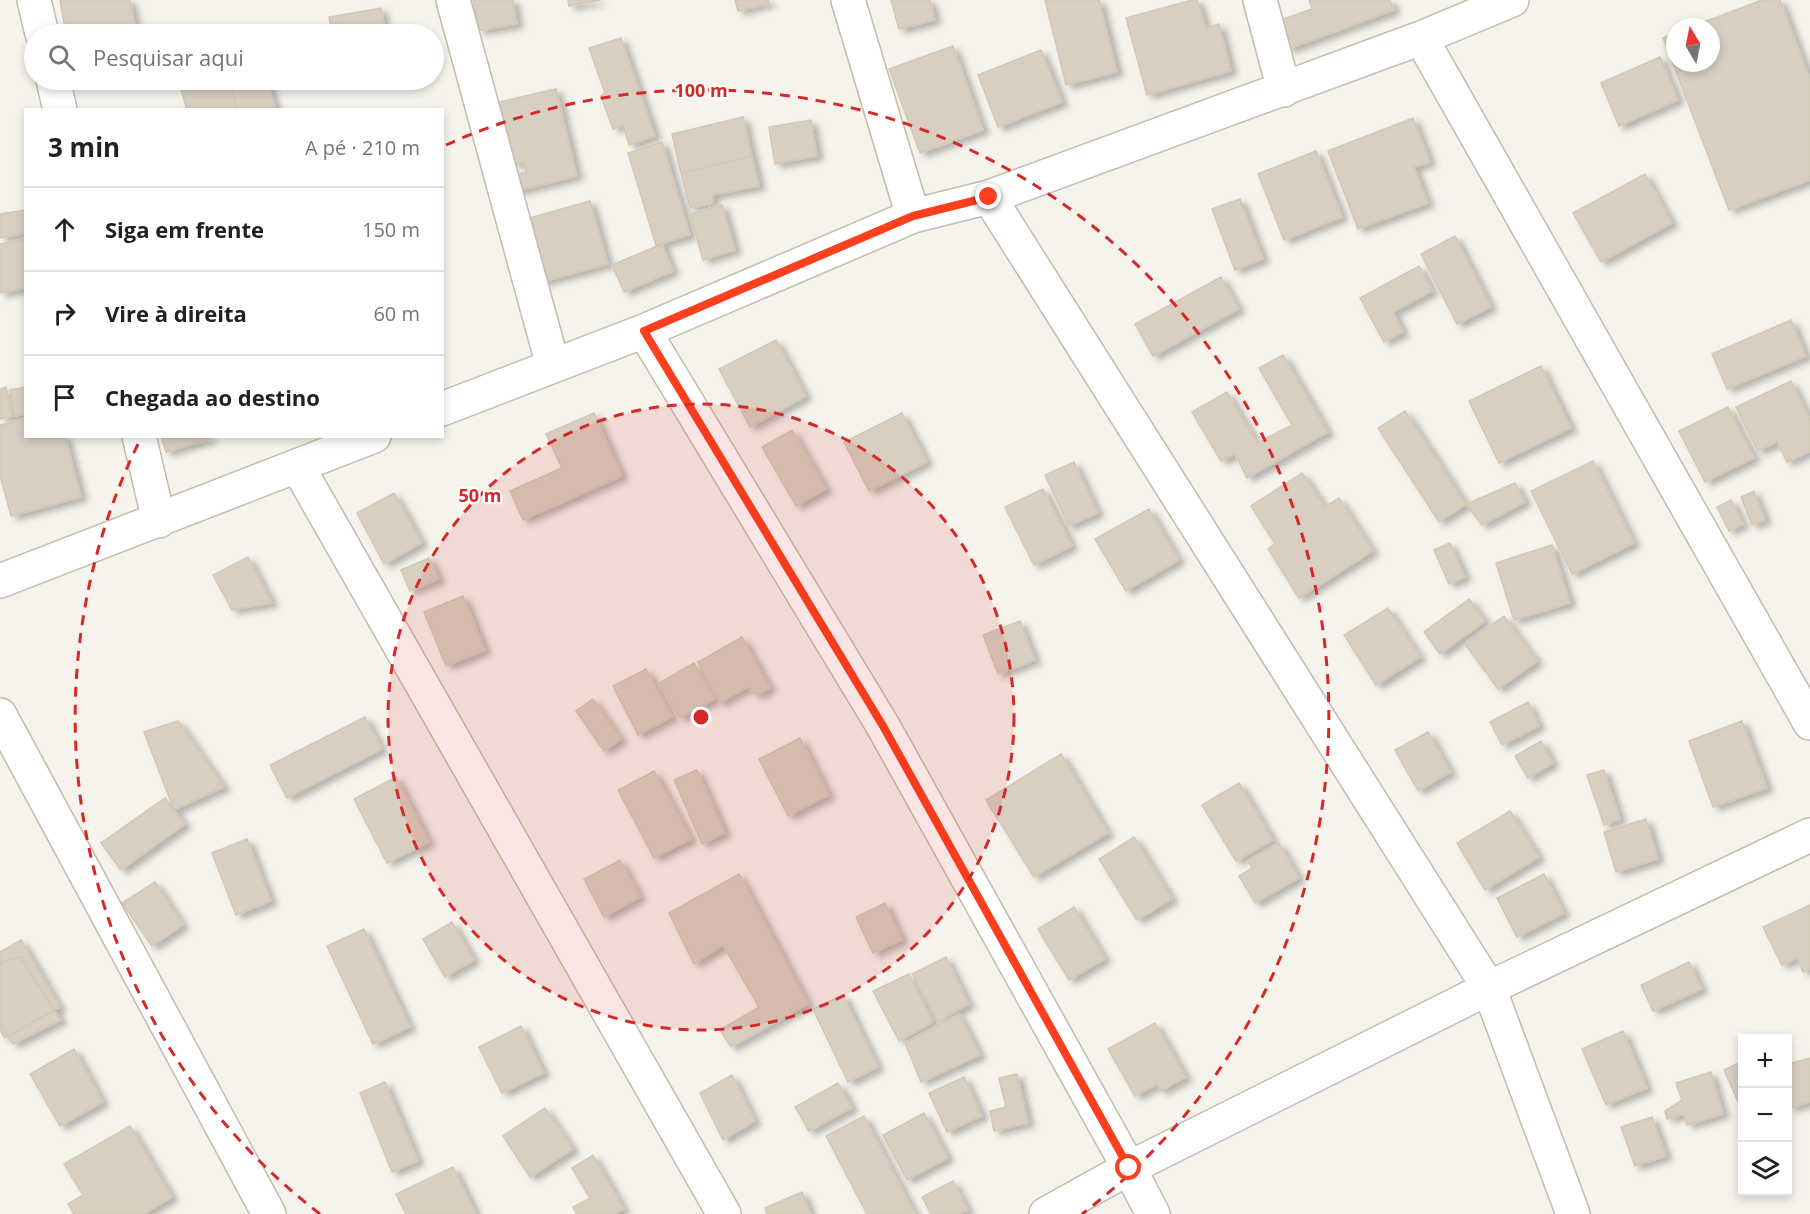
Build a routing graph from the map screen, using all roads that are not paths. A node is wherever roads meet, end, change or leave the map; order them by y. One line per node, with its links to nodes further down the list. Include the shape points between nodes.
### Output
1 (33, 0): 6 (street)
2 (453, 0): 14 (street)
3 (848, 0): 12 (street)
4 (1260, 0): 9 (street)
5 (1512, 0): 7 (street)
6 (39, 24)
7 (1421, 38): 9 (street); 22 (street)
8 (55, 90): 10 (street)
9 (1284, 90): 11 (street)
10 (60, 108)
11 (989, 197): 12 (street); 24 (street)
12 (913, 216): 13 (street)
13 (644, 331): 14 (street); 25 (street, via 883,726)
14 (553, 366): 15 (street)
15 (444, 408)
16 (139, 438): 19 (street)
17 (369, 438): 18 (street)
18 (298, 467): 19 (street); 27 (street)
19 (159, 521): 20 (street)
20 (0, 581)
21 (0, 715): 26 (street)
22 (1810, 723)
23 (1810, 835): 24 (street)
24 (1490, 988): 25 (street); 30 (street)
25 (1129, 1168): 28 (street); 29 (street)
26 (269, 1214)
27 (724, 1214)
28 (1046, 1214)
29 (1153, 1214)
30 (1573, 1214)

